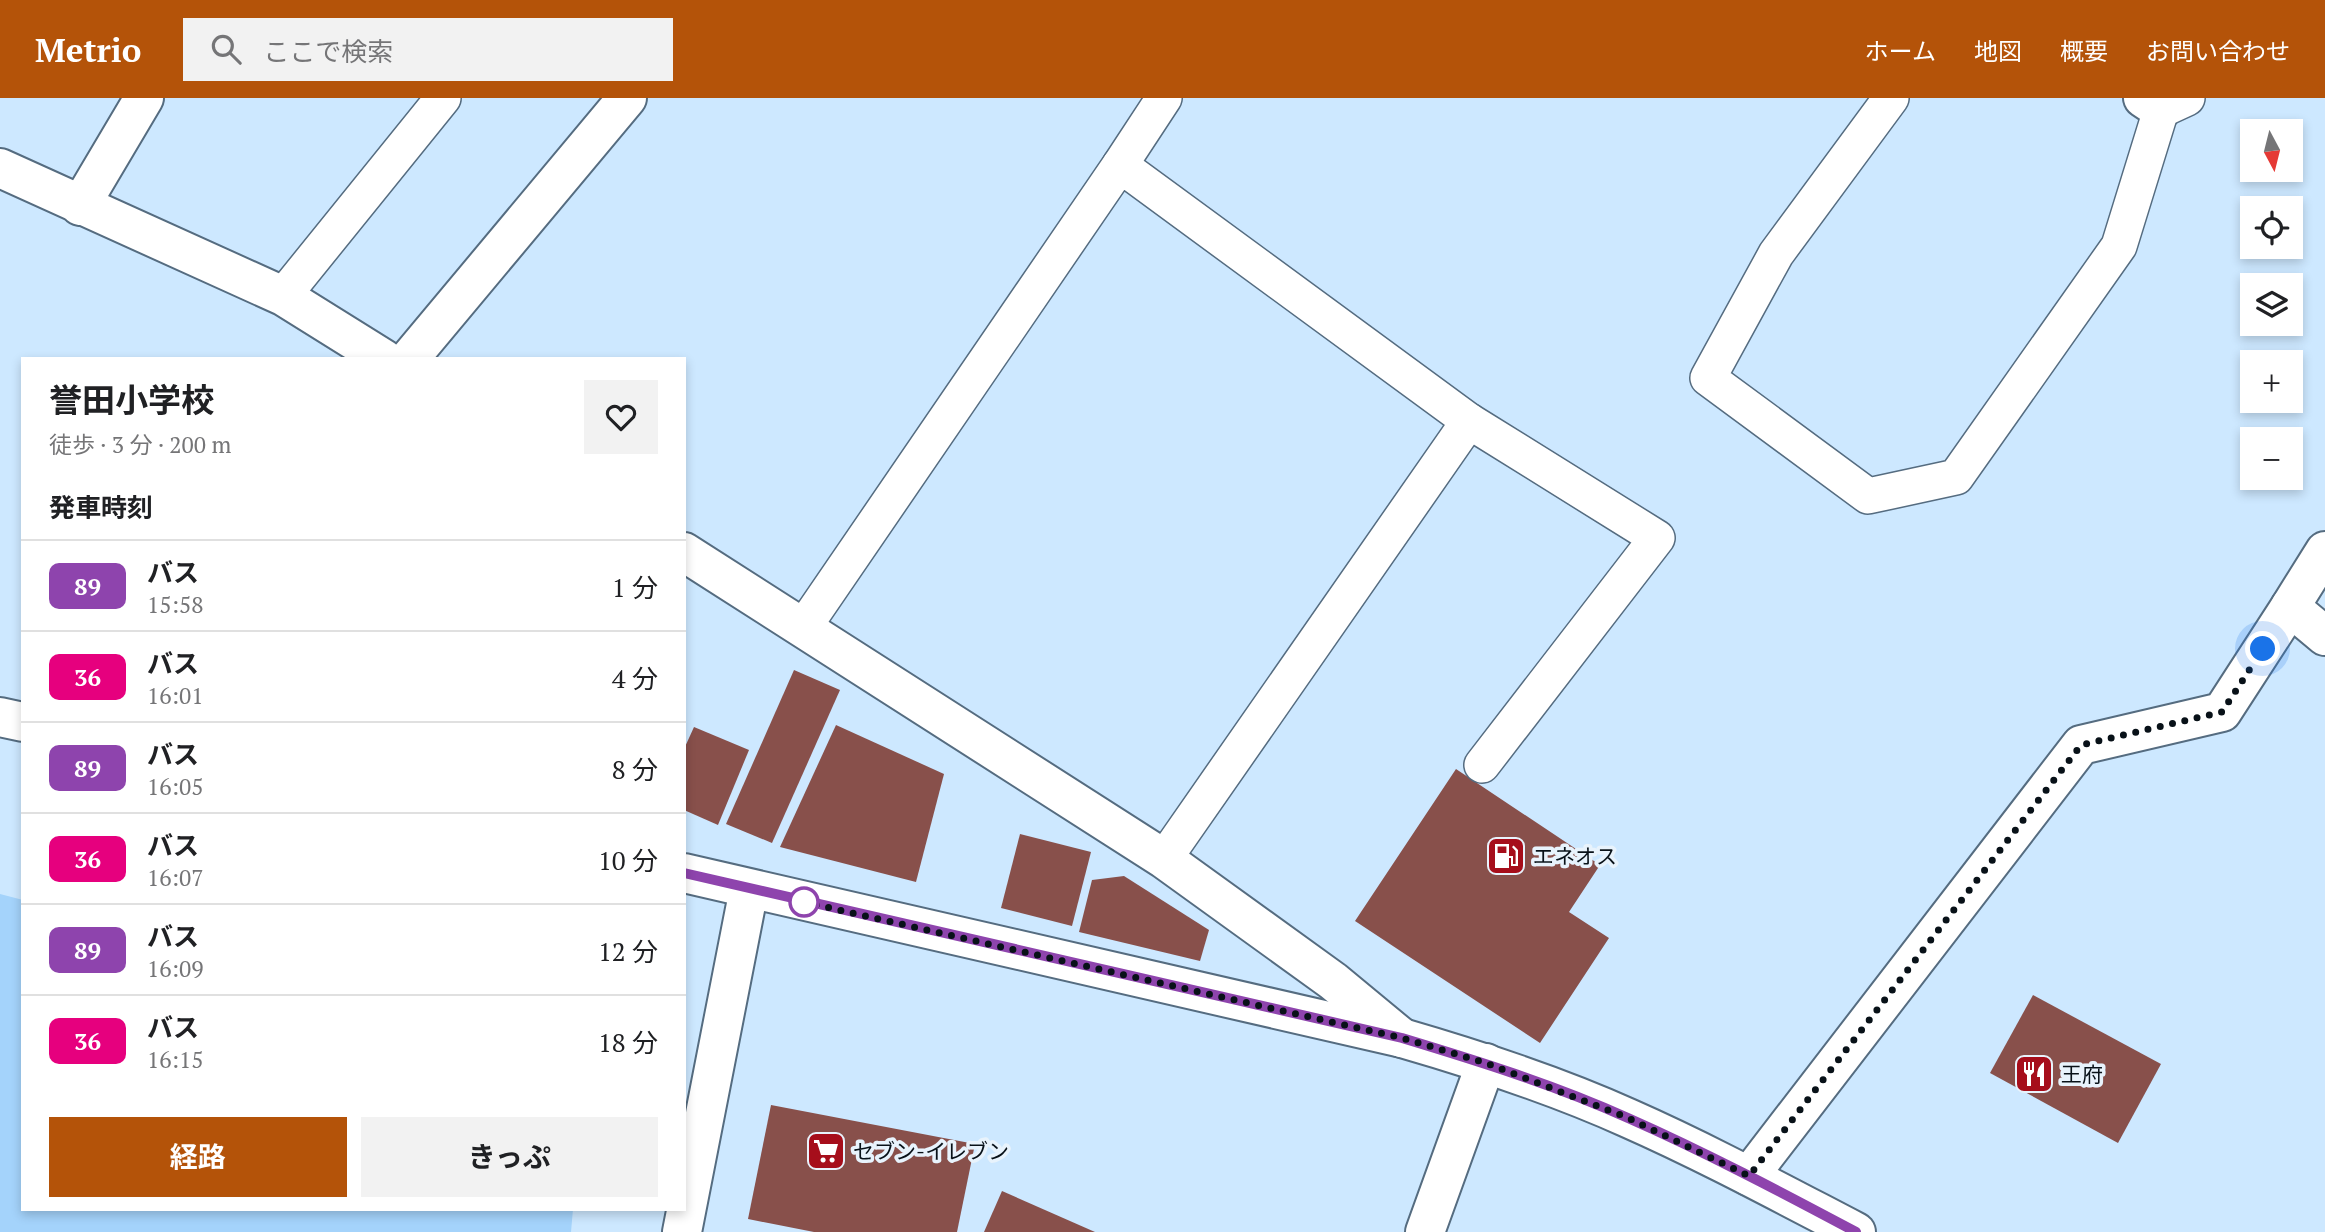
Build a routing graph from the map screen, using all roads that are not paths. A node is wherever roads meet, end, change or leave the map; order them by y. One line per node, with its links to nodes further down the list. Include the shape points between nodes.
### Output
1 (144, 98): 9 (street)
2 (443, 98): 10 (lane)
3 (627, 98): 12 (street)
4 (1164, 98): 7 (lane)
5 (1891, 98): 6 (lane, via 1776,254 1708,378 1868,496 1956,477 2119,246)
6 (2164, 102)
7 (1120, 165): 13 (lane); 17 (lane)
8 (0, 168): 9 (street)
9 (80, 206): 10 (street)
10 (284, 296): 11 (street)
11 (381, 357)
12 (411, 357)
13 (1469, 421): 21 (lane, via 1657,538); 22 (lane)
14 (2325, 551): 16 (street)
15 (686, 553): 17 (street)
16 (2290, 607): 18 (street); 27 (street, via 2222,712 2081,745)
17 (803, 628): 22 (street)
18 (2325, 636)
19 (0, 717): 20 (street)
20 (21, 722)
21 (1482, 765)
22 (1164, 859): 25 (street, via 1333,981)
23 (686, 873): 24 (street)
24 (749, 889): 25 (street); 28 (street)
25 (1402, 1038): 26 (street)
26 (1486, 1063): 27 (street, via 1626,1117); 29 (street)
27 (1749, 1176): 30 (street)
28 (682, 1232)
29 (1425, 1232)
30 (1856, 1232)

